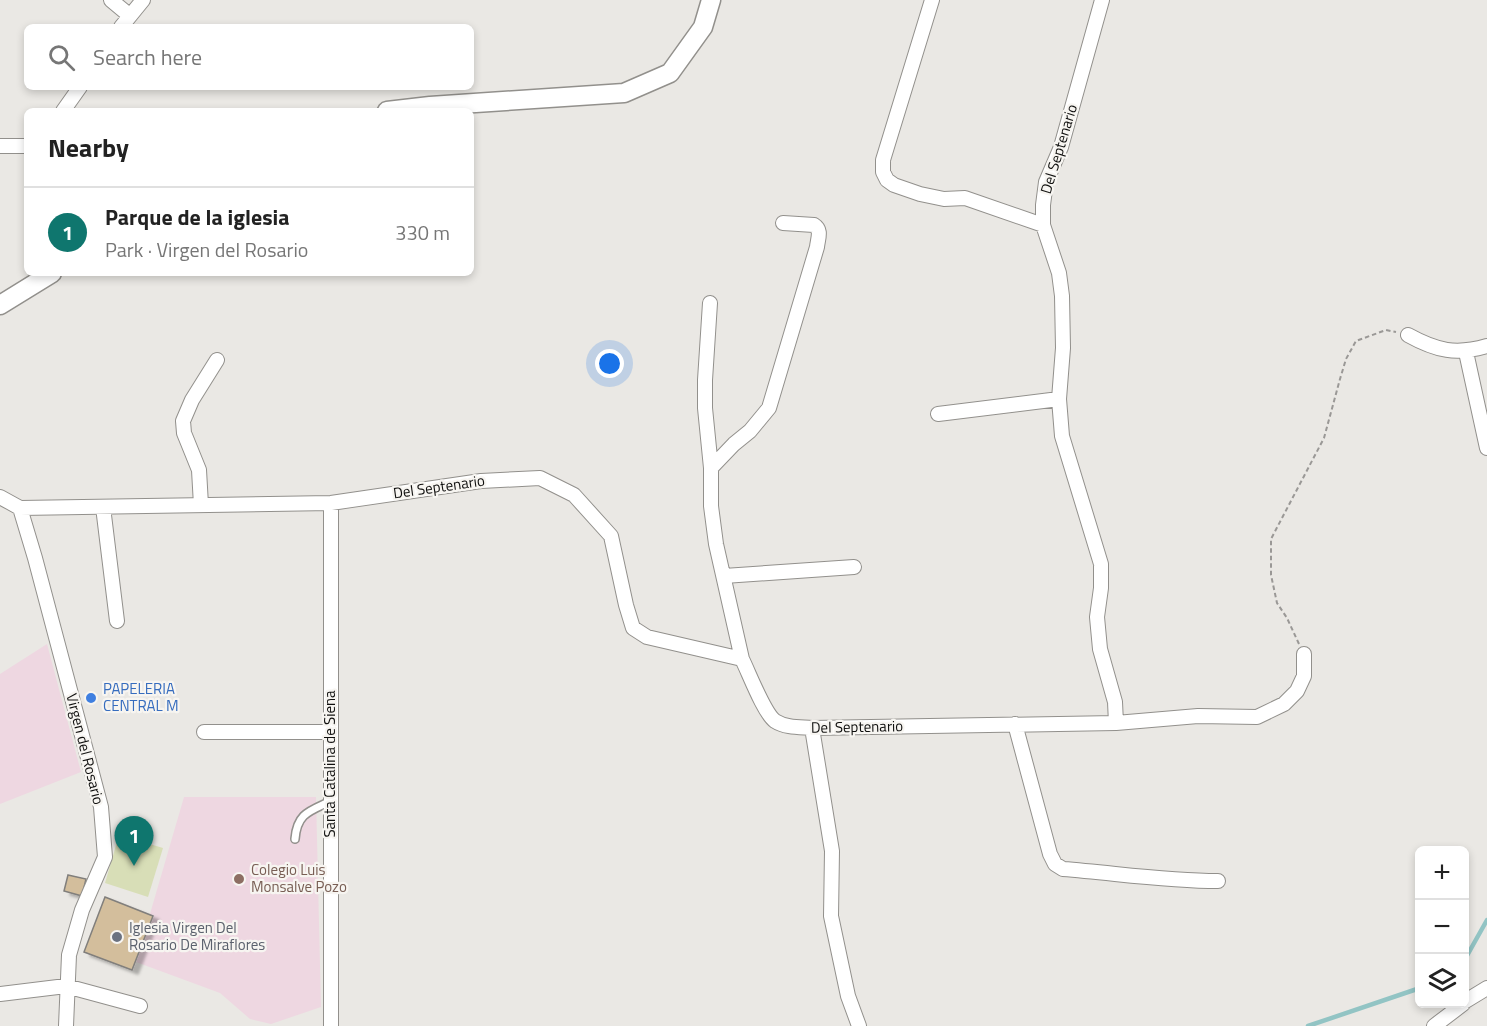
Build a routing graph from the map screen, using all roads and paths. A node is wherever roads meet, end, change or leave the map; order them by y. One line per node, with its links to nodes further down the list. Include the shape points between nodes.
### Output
1 (111, 0): 6 (street)
2 (143, 0): 6 (street)
3 (711, 0): 9 (street, via 703,27 670,74 624,93)
4 (932, 0): 13 (street, via 883,160 887,180 920,194 965,198)
5 (1102, 0): 13 (street, Del Septenario, via 1047,182)
6 (125, 21)
7 (78, 90): 8 (street)
8 (65, 108)
9 (429, 108)
10 (0, 146): 11 (street)
11 (24, 147)
12 (783, 223): 24 (street, via 818,227 817,247 769,408 750,432)
13 (1043, 225): 21 (street, Del Septenario, via 1059,273 1062,296)
14 (46, 276): 16 (street)
15 (710, 303): 24 (street, via 705,389)
16 (0, 305)
17 (1408, 335): 19 (street, via 1446,350); 33 (path, via 1386,330 1356,341 1346,359 1324,438 1271,539 1270,575 1277,603)
18 (1487, 346): 19 (street)
19 (1466, 352): 23 (street)
20 (217, 360): 27 (street, via 183,421 199,470)
21 (1059, 399): 22 (street); 35 (street, Del Septenario, via 1062,436 1101,564 1097,617 1100,649 1115,702)
22 (938, 414)
23 (1487, 448)
24 (711, 468): 31 (street, via 711,506)
25 (0, 497): 29 (street, Del Septenario)
26 (331, 503): 27 (street, Del Septenario); 34 (street, Del Septenario, via 481,481 540,478 574,495 611,536 633,628 647,637); 39 (street, Santa Catalina de Siena)
27 (201, 505): 28 (street, Del Septenario)
28 (104, 507): 29 (street, Del Septenario); 32 (street)
29 (20, 508): 43 (street, Virgen del Rosario, via 101,807 105,857 82,910 69,955)
30 (854, 567): 31 (street)
31 (724, 576): 34 (street)
32 (117, 621)
33 (1304, 654): 35 (street, via 1304,676 1297,691 1284,704 1257,717)
34 (742, 659): 37 (street, Del Septenario, via 774,720 786,726)
35 (1116, 723): 36 (street, Del Septenario)
36 (1015, 724): 37 (street, Del Septenario); 42 (street, via 1055,864 1063,869 1139,877)
37 (812, 728): 51 (street, via 832,851 831,916 848,996)
38 (204, 732): 39 (street)
39 (330, 732): 40 (street, Santa Catalina de Siena)
40 (331, 801): 41 (lane, via 302,816); 50 (street, Santa Catalina de Siena)
41 (295, 839)
42 (1218, 881)
43 (66, 986): 45 (street); 47 (street); 49 (street, Virgen del Rosario)
44 (1486, 990): 46 (street)
45 (0, 994)
46 (1469, 1000)
47 (141, 1006)
48 (1457, 1008): 52 (street)
49 (66, 1026)
50 (331, 1026)
51 (859, 1026)
52 (1434, 1026)

